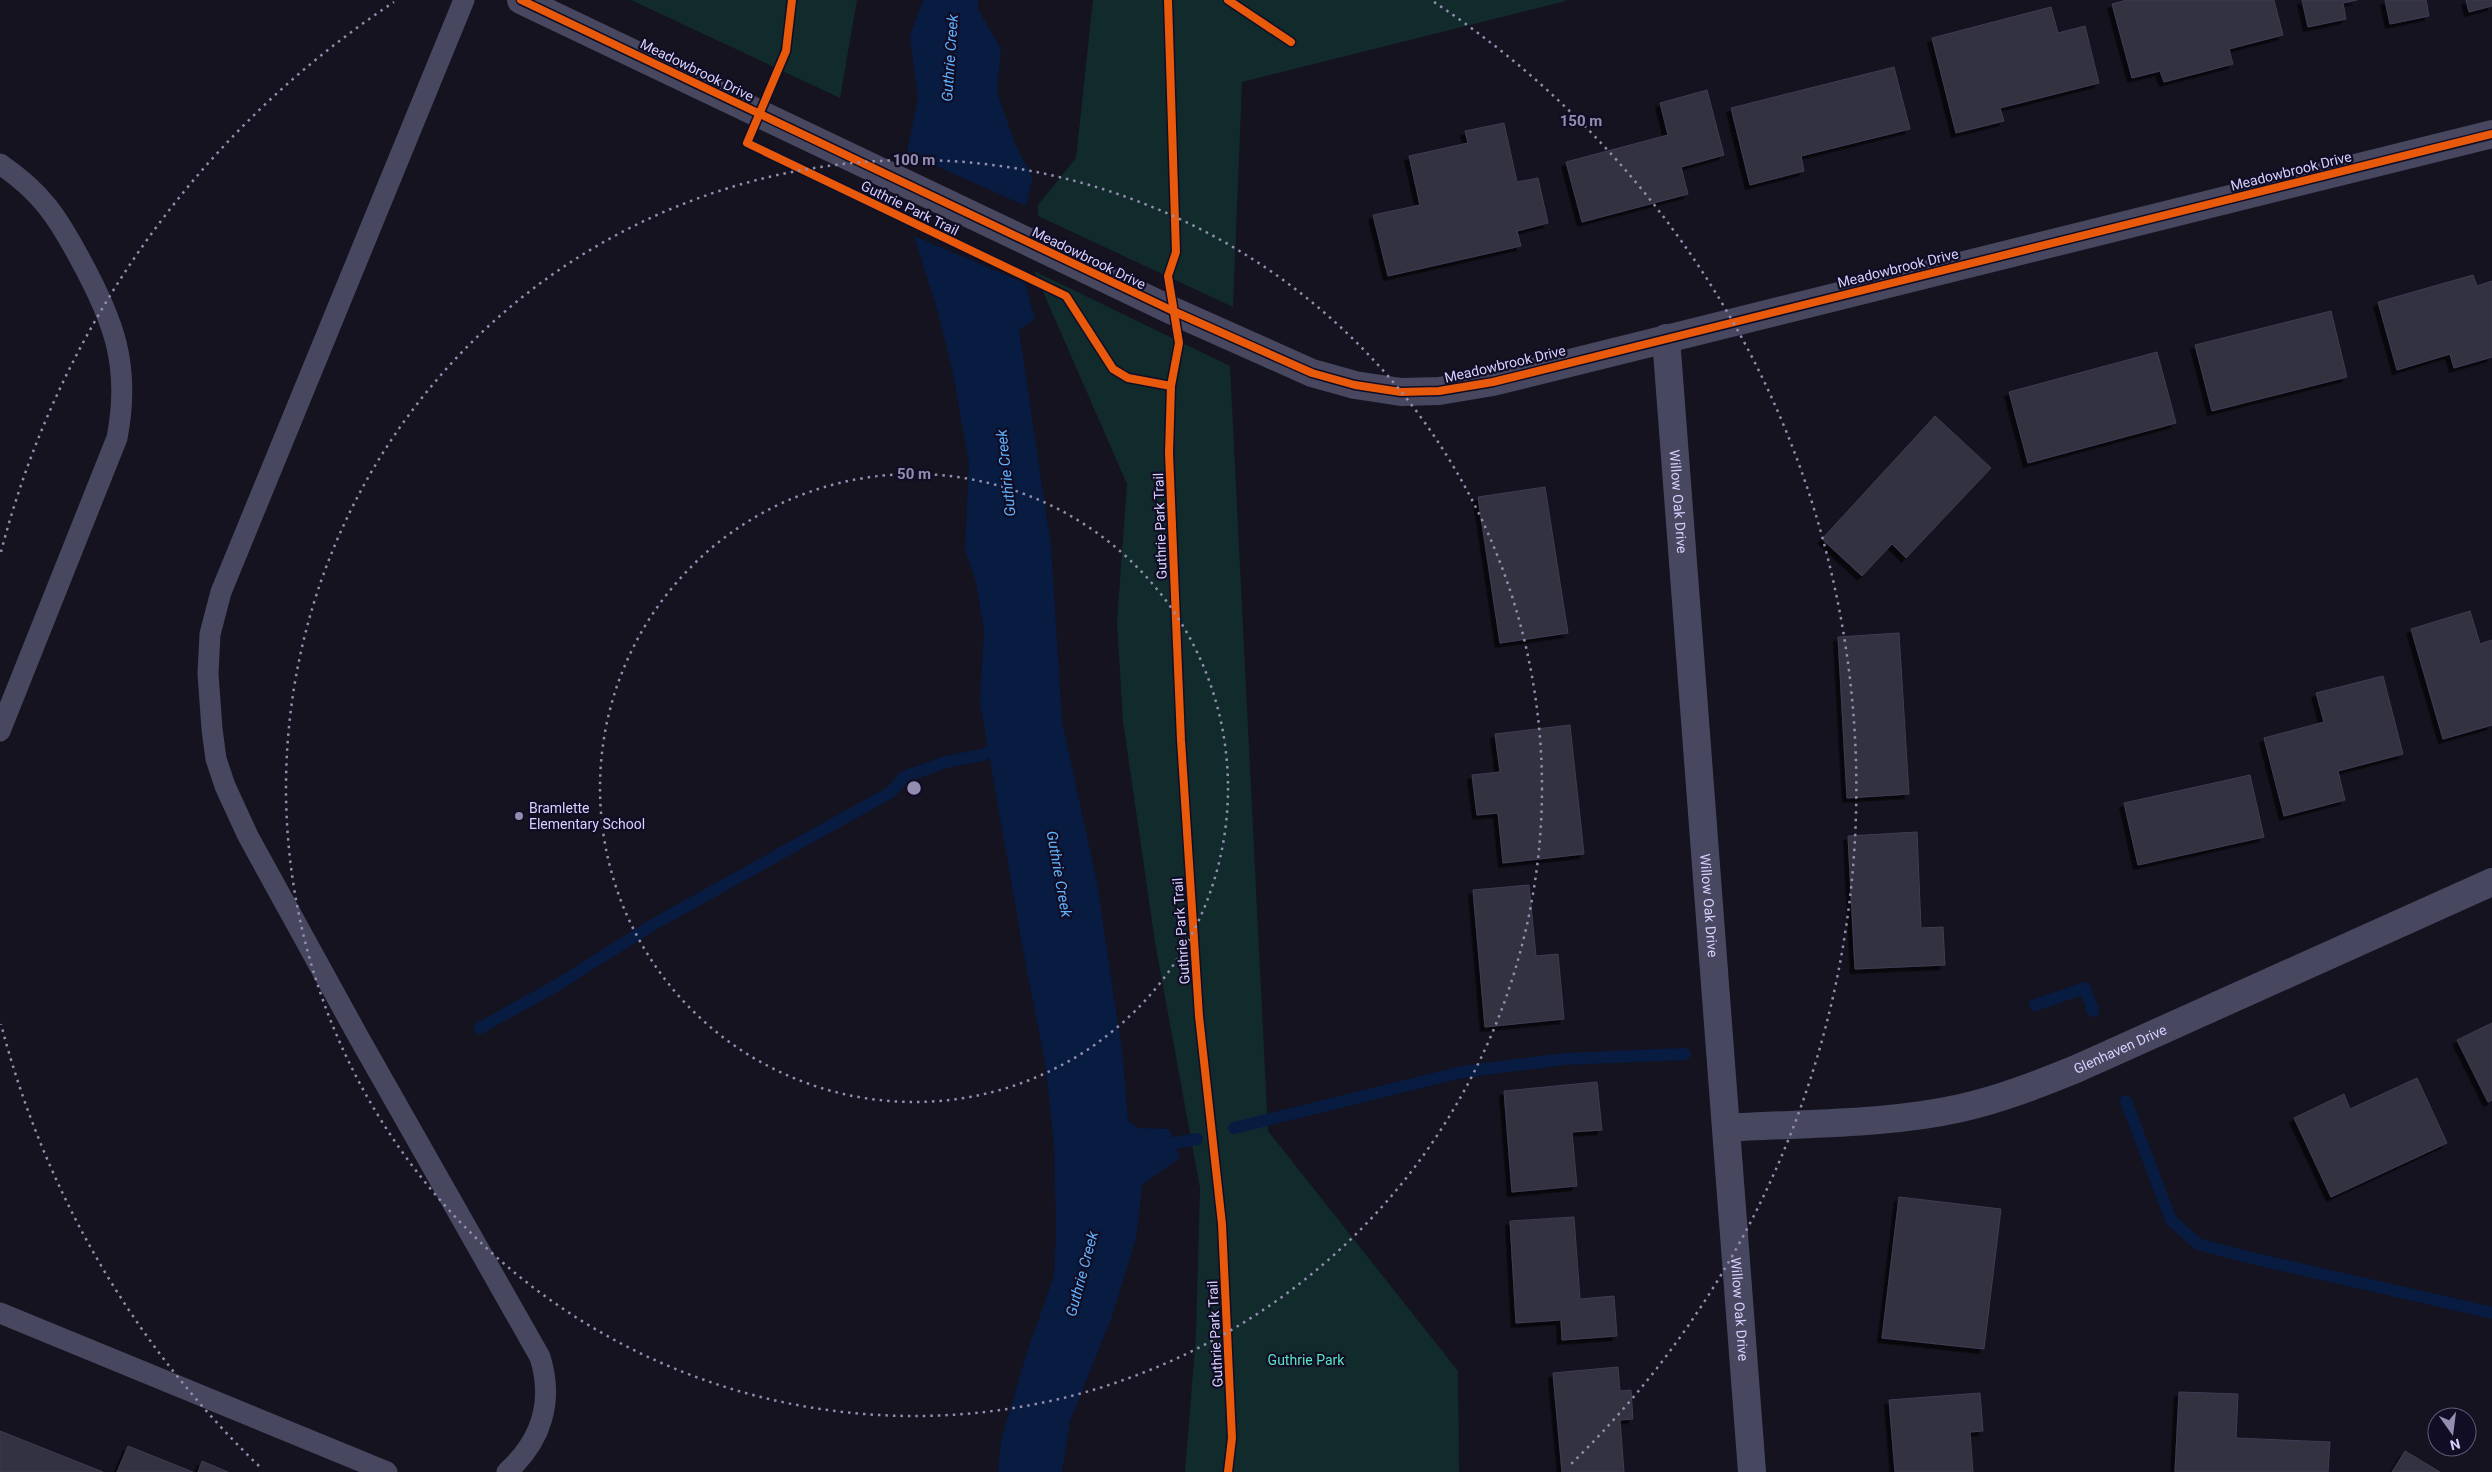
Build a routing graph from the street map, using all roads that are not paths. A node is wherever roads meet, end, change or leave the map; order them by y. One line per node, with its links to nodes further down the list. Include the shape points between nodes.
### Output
1 (464, 0): 11 (lane, via 221,592 210,634 208,700 216,759 236,811 358,1036 540,1357 546,1382 544,1414 530,1446)
2 (521, 0): 5 (street, Meadowbrook Drive, via 1173,311 1334,380 1379,390 1439,391 1493,382)
3 (2492, 134): 5 (street, Meadowbrook Drive)
4 (0, 164): 6 (lane, via 36,191 67,235 97,290 116,336 122,396 117,438)
5 (1666, 338): 8 (street, Willow Oak Drive)
6 (0, 732)
7 (2492, 882): 8 (street, Glenhaven Drive, via 2085,1065 2008,1095 1914,1116)
8 (1726, 1128): 12 (street, Willow Oak Drive)
9 (0, 1313): 10 (lane)
10 (387, 1472)
11 (507, 1472)
12 (1752, 1472)

